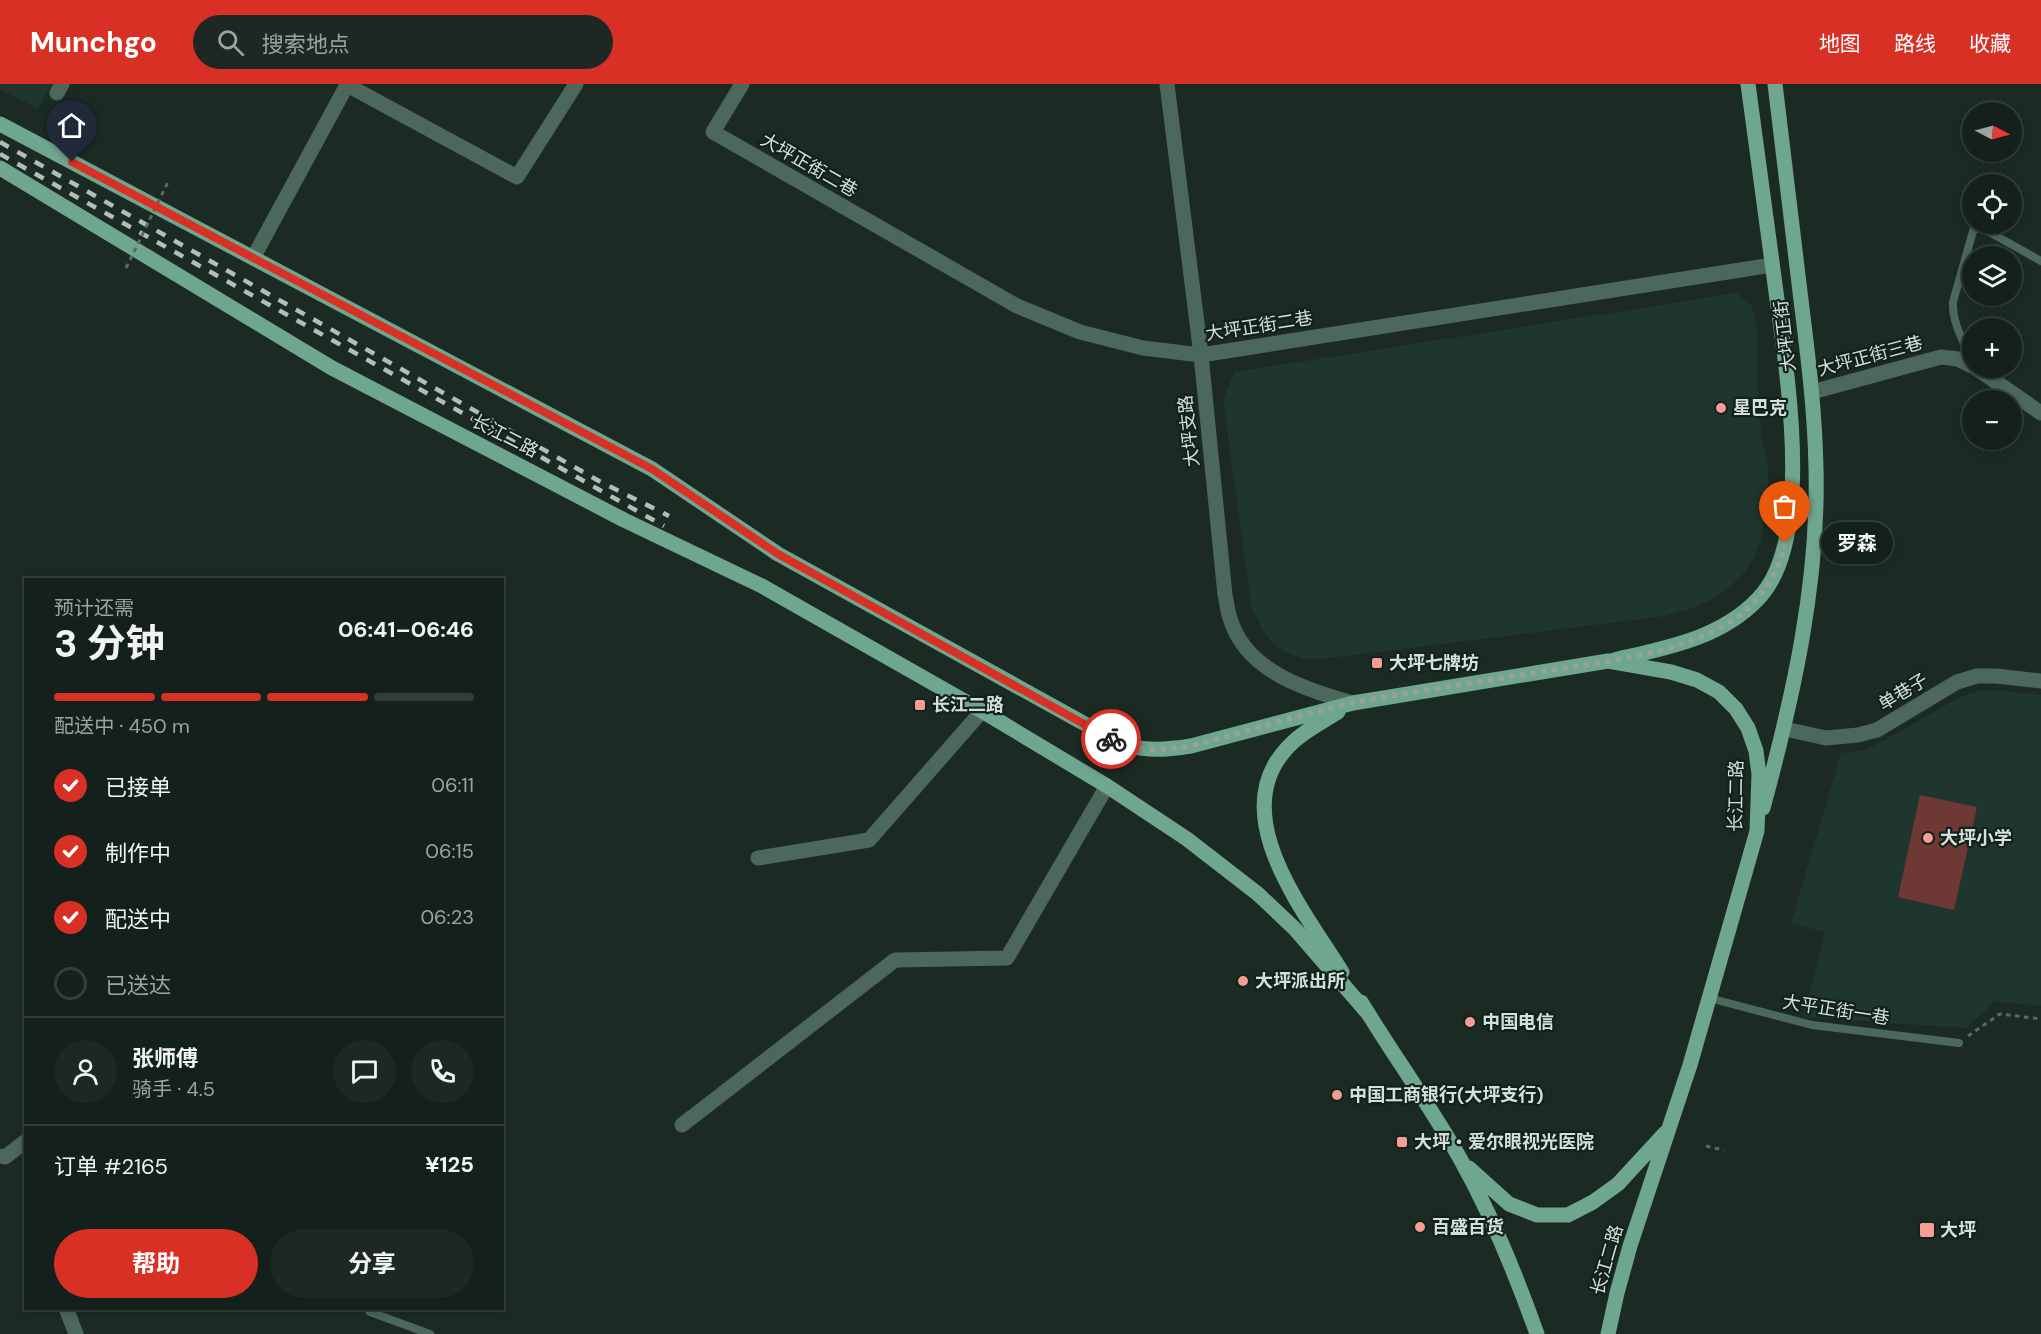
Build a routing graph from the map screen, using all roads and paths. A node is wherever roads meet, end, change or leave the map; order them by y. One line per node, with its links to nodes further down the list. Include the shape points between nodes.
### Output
1 (576, 84): 9 (street, via 518,177 347,85)
2 (742, 84): 14 (street, 大坪正街二巷, via 713,132 1017,306 1080,332 1143,348)
3 (1167, 84): 14 (street, 大坪支路)
4 (1748, 84): 11 (main road, 大坪正街)
5 (1775, 84): 17 (main road, 大坪正街)
6 (0, 124): 9 (main road, 长江二路)
7 (0, 168): 22 (main road, 长江二路, via 332,368 624,520 762,586)
8 (169, 180): 12 (path, bridge)
9 (253, 258): 21 (main road, 长江二路, via 652,469 778,554 1123,745 1146,750 1191,746)
10 (2041, 261): 13 (lane, via 1982,228 1973,231 1953,302 1954,320)
11 (1772, 265): 14 (street, 大坪正街二巷); 19 (main road, 大坪正街, via 1791,441 1788,529 1773,580 1759,599 1720,628 1679,645)
12 (126, 268)
13 (1962, 338)
14 (1201, 355): 21 (street, 大坪支路, via 1230,619 1240,640 1274,672 1311,691)
15 (1962, 361): 17 (street, 大坪正街三巷, via 1941,357)
16 (1990, 378): 18 (street, 大坪正街三巷)
17 (1812, 392): 23 (main road, 大坪正街, via 1815,524 1803,630)
18 (2041, 413)
19 (1608, 661): 21 (main road, 长江二路); 25 (main road, 长江二路, via 1696,680 1719,692 1736,709 1756,751)
20 (2041, 681): 23 (street, 单巷子, via 1977,676 1957,682 1877,730 1858,735 1826,738)
21 (1353, 703): 28 (main road, 长江二路, via 1301,734 1287,747 1276,761 1264,803 1271,850 1284,879)
22 (982, 711): 24 (main road, 长江二路); 26 (street, via 869,840)
23 (1785, 729): 25 (main road, 大坪正街)
24 (1107, 786): 28 (main road, 长江二路, via 1187,839 1257,894 1295,929); 31 (street, via 1007,958 895,960)
25 (1757, 831): 27 (main road, 长江二路)
26 (758, 858)
27 (1710, 998): 30 (lane, 大平正街一巷, via 1812,1025); 32 (main road, 长江二路)
28 (1366, 1011): 37 (main road, 长江二路)
29 (2041, 1019): 30 (path, via 2000,1014)
30 (1959, 1043)
31 (682, 1125)
32 (1668, 1130): 37 (main road, 长江二路, via 1618,1184 1568,1215 1537,1215 1509,1204); 43 (main road, 长江二路, via 1625,1265)
33 (24, 1143): 36 (street, via 5,1158)
34 (1706, 1146): 35 (path)
35 (1724, 1150)
36 (0, 1156)
37 (1462, 1162): 42 (main road, 长江二路, via 1497,1233)
38 (67, 1310): 40 (street)
39 (368, 1310): 41 (lane)
40 (76, 1334)
41 (430, 1334)
42 (1537, 1334)
43 (1608, 1334)

